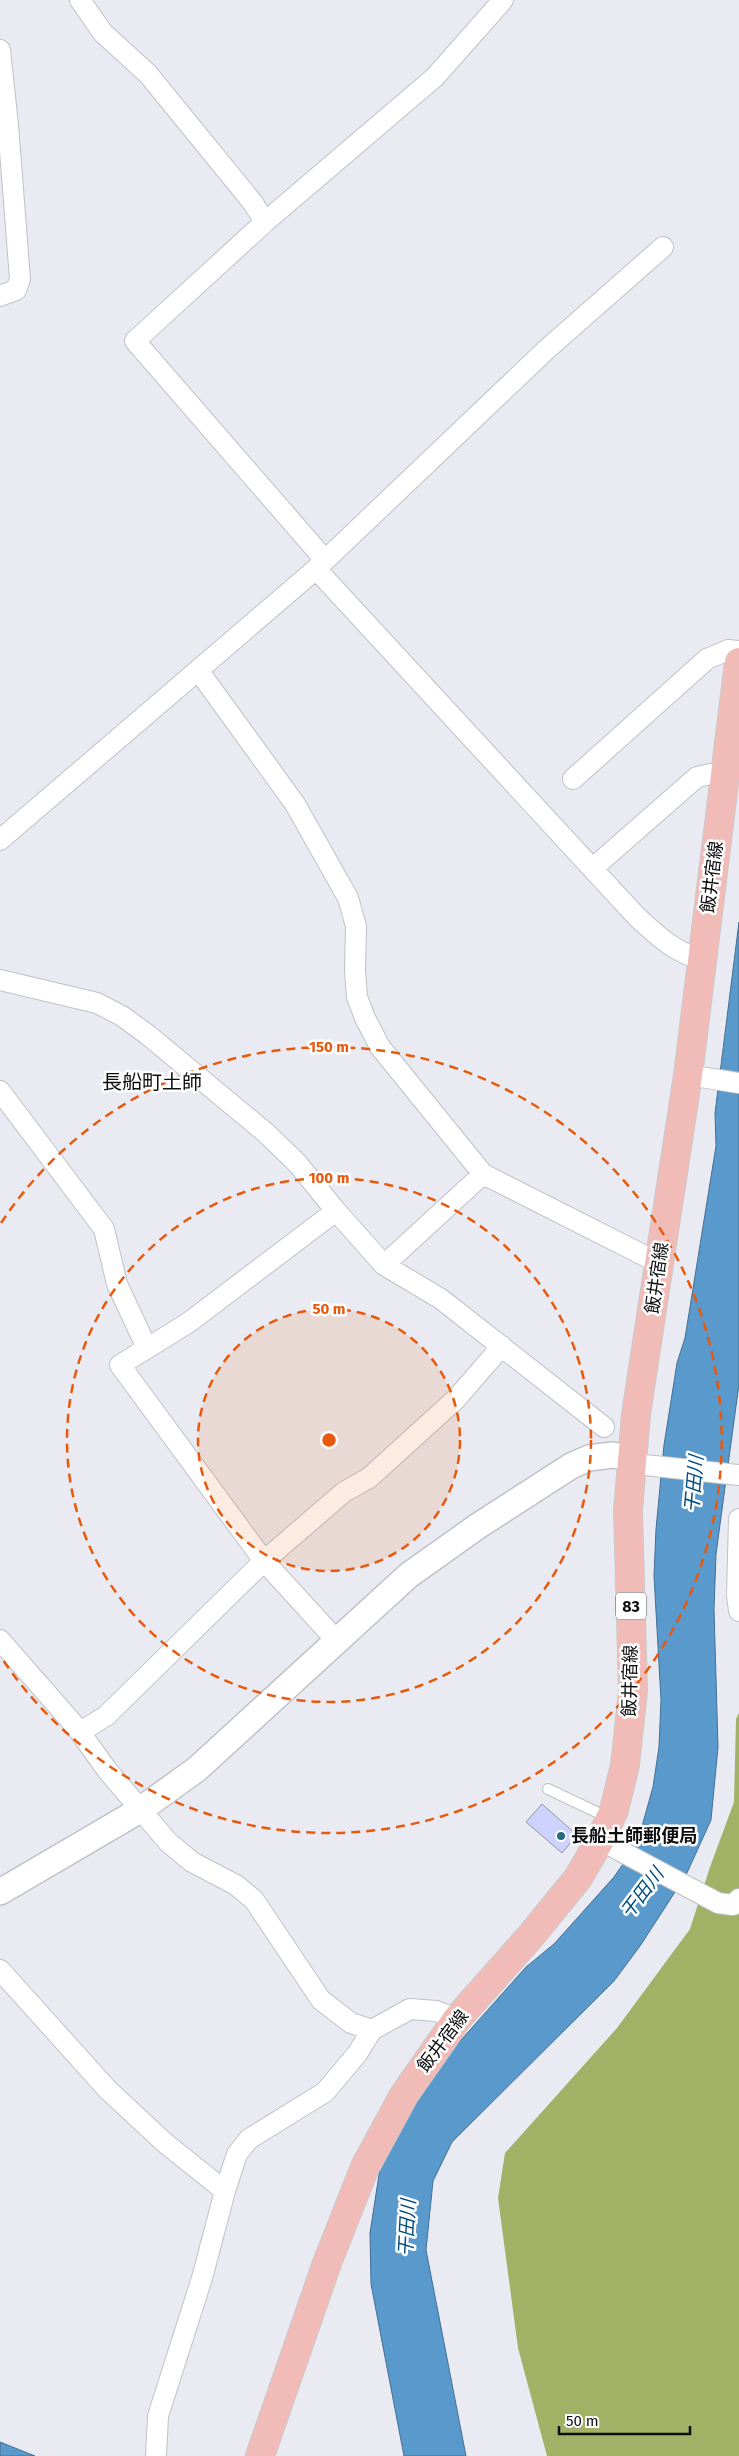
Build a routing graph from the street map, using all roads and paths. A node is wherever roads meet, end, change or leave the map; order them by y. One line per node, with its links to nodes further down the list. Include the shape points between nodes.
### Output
1 (80, 0): 5 (street, via 103,33 148,74 253,202)
2 (503, 0): 5 (street, via 435,76)
3 (0, 50): 4 (street)
4 (4, 126): 7 (street, via 20,279 16,290)
5 (265, 222): 8 (street, via 134,341)
6 (663, 246): 8 (street, via 546,350)
7 (0, 296)
8 (321, 565): 11 (street); 15 (street, via 546,821)
9 (739, 650): 13 (street, via 728,650 708,659)
10 (739, 662): 12 (main road, 飯井宿線 / 83)
11 (198, 670): 14 (street); 21 (street, via 295,804 348,898 356,926 354,970 357,997 380,1047)
12 (730, 767): 15 (street, via 697,777); 16 (main road, 飯井宿線 / 83)
13 (573, 779)
14 (0, 840)
15 (593, 868): 16 (street, via 668,946)
16 (702, 960): 18 (main road, 飯井宿線 / 83)
17 (0, 980): 22 (street, via 96,1003 122,1016 266,1133 297,1163)
18 (697, 1076): 19 (street); 23 (main road, 飯井宿線 / 83)
19 (739, 1082)
20 (0, 1091): 26 (street, via 104,1229 117,1284)
21 (483, 1174): 23 (street, via 647,1257); 24 (street)
22 (336, 1210): 24 (street); 26 (street, via 227,1294)
23 (660, 1260): 28 (main road, 飯井宿線 / 83, via 636,1414)
24 (384, 1265): 25 (street, via 442,1299)
25 (502, 1346): 27 (street); 31 (street, via 456,1399 400,1450 369,1478 344,1492)
26 (148, 1348): 31 (street, via 120,1365)
27 (604, 1426)
28 (638, 1462): 29 (street); 34 (street, via 612,1455 589,1458 571,1466 409,1575); 38 (main road, 飯井宿線 / 83, via 628,1510 633,1691 625,1765)
29 (738, 1475)
30 (739, 1519): 32 (street)
31 (264, 1561): 34 (street); 35 (street, via 106,1716)
32 (739, 1611)
33 (0, 1640): 35 (street)
34 (336, 1640): 37 (street, via 197,1769)
35 (80, 1732): 37 (street)
36 (548, 1788): 38 (lane)
37 (140, 1810): 39 (street); 43 (street, via 168,1842 192,1862 236,1885 254,1900 321,2000 351,2023)
38 (605, 1829): 40 (street, via 627,1856 718,1903 733,1905); 42 (main road, 飯井宿線 / 83, via 578,1878 530,1938)
39 (0, 1892)
40 (739, 1899)
41 (0, 1970): 44 (street, via 108,2090 165,2143)
42 (457, 2019): 43 (street, via 436,2011 410,2009); 46 (main road, 飯井宿線 / 83, via 404,2095 366,2168 327,2263)
43 (372, 2030): 44 (street, via 357,2054 325,2092 249,2139 237,2154)
44 (225, 2191): 45 (street, via 202,2278 158,2416)
45 (156, 2456)
46 (260, 2456)

